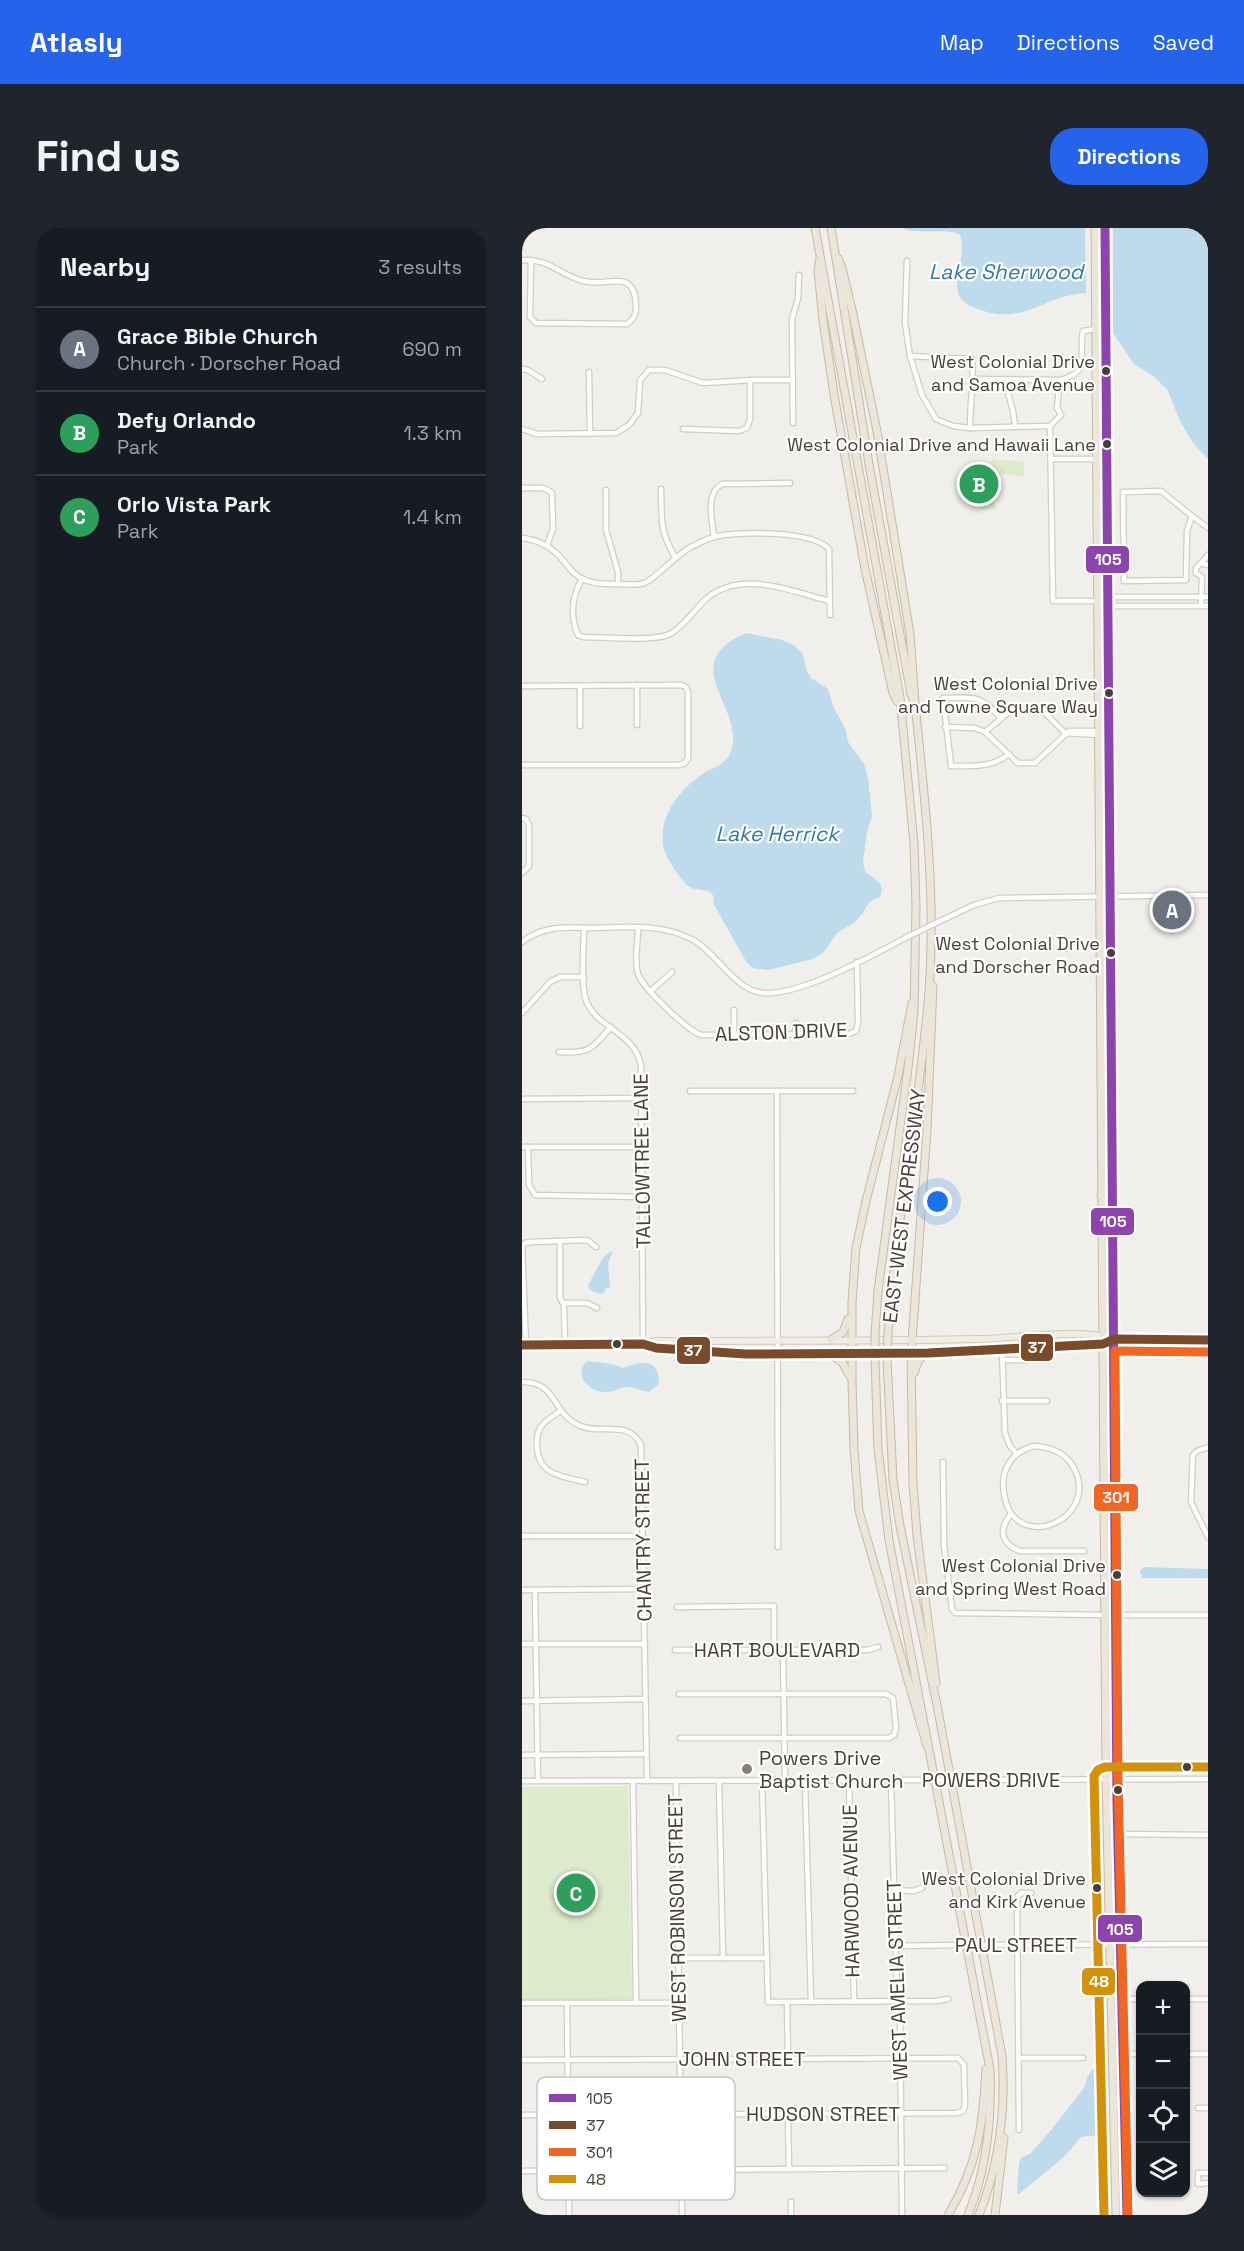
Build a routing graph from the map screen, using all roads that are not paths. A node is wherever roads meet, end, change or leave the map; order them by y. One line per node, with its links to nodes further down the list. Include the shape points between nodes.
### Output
1 (815, 228): 6 (highway, EAST-WEST EXPRESSWAY)
2 (831, 228): 5 (highway, EAST-WEST EXPRESSWAY)
3 (1095, 228): 11 (highway)
4 (1105, 228): 13 (highway)
5 (835, 254): 61 (highway, EAST-WEST EXPRESSWAY, via 870,470 910,694); 61 (highway, via 852,310 877,431 910,634)
6 (820, 256): 62 (highway, EAST-WEST EXPRESSWAY); 62 (highway, via 818,271 828,356 859,536 893,693)
7 (522, 260): 8 (street)
8 (531, 260): 8 (street, via 547,262 582,281 626,282 633,286 634,319 627,324 536,323 530,317)
9 (907, 261): 12 (street, via 905,324)
10 (799, 275): 20 (street, via 792,320)
11 (1096, 329): 13 (highway); 21 (street, via 1083,331 1079,372); 30 (highway)
12 (910, 356): 17 (street, via 972,359); 25 (street, via 922,395 936,419)
13 (1106, 356): 31 (highway)
14 (522, 369): 16 (street)
15 (589, 372): 28 (street)
16 (542, 378)
17 (974, 379): 18 (street); 25 (street)
18 (1004, 379): 21 (street); 23 (street)
19 (750, 380): 20 (street); 27 (street, via 747,428); 28 (street, via 703,382 665,370 649,370 640,380 638,413 632,423 616,433)
20 (793, 380): 22 (street)
21 (1060, 380): 24 (street, via 1057,408 1061,415)
22 (793, 423)
23 (1015, 426): 24 (street); 25 (street)
24 (1050, 426): 29 (street)
25 (970, 428)
26 (522, 429): 28 (street, via 537,434)
27 (683, 429)
28 (590, 433)
29 (1051, 459): 30 (street); 52 (street, via 1053,601)
30 (1097, 459): 31 (highway); 52 (highway)
31 (1106, 482): 48 (highway)
32 (790, 483): 38 (street, via 716,487 712,503)
33 (522, 488): 40 (street, via 544,488 552,494 553,529)
34 (661, 489): 42 (street, via 662,526)
35 (606, 490): 47 (street, via 606,530)
36 (1192, 516): 36 (street, via 1161,491 1123,492 1124,581 1186,580 1186,531); 37 (street)
37 (1208, 528)
38 (714, 537): 42 (street); 51 (street, via 780,534 824,543 829,549)
39 (522, 538): 40 (street)
40 (547, 545): 46 (street)
41 (1208, 555): 43 (street)
42 (675, 557): 47 (street, via 646,583)
43 (1206, 562): 45 (street, via 1197,566)
44 (1208, 575): 45 (street)
45 (1202, 577): 49 (street)
46 (582, 579): 47 (street); 51 (street, via 573,598 574,626 583,637 671,634 709,597 727,587 748,583)
47 (618, 584)
48 (1107, 597): 49 (street); 52 (street); 53 (highway)
49 (1201, 597): 50 (street); 54 (street)
50 (1208, 597)
51 (829, 601): 56 (street)
52 (1098, 601): 53 (street); 60 (highway)
53 (1107, 606): 54 (street); 68 (highway)
54 (1201, 606): 55 (street)
55 (1208, 606)
56 (831, 615)
57 (637, 685): 59 (street); 64 (street); 73 (street, via 686,687 685,763)
58 (522, 686): 59 (street)
59 (580, 686): 65 (street)
60 (1099, 702): 68 (highway, via 1102,723); 70 (highway)
61 (915, 704): 83 (highway, EAST-WEST EXPRESSWAY, via 929,847)
62 (900, 707): 87 (highway, EAST-WEST EXPRESSWAY, via 914,844)
63 (1001, 718): 66 (street, via 985,701 943,699); 67 (street); 69 (street, via 1015,707 1042,710)
64 (637, 725)
65 (580, 726)
66 (945, 727): 67 (street); 71 (street, via 951,766 980,766)
67 (985, 732): 71 (street)
68 (1109, 732): 72 (highway)
69 (1065, 733): 70 (street); 71 (street, via 1035,763 1018,763)
70 (1099, 733): 72 (highway); 76 (highway)
71 (1009, 754)
72 (1109, 764): 77 (highway)
73 (522, 765)
74 (522, 818): 75 (street, via 529,825 529,866)
75 (522, 873)
76 (1100, 895): 77 (street); 82 (street, bridge, via 999,898 974,905); 95 (highway)
77 (1110, 895): 78 (street); 96 (highway)
78 (1208, 896)
79 (638, 927): 80 (street); 82 (street, via 662,929 695,941 718,958 741,984 760,992 807,984); 86 (street, ALSTON DRIVE, via 638,972)
80 (584, 928): 81 (street, via 550,929); 85 (street, TALLOWTREE LANE)
81 (522, 942)
82 (857, 962): 92 (street, ALSTON DRIVE, via 856,1031)
83 (930, 963): 118 (highway, via 931,1067); 173 (highway, EAST-WEST EXPRESSWAY, bridge, via 917,1098 895,1250 887,1359 893,1480)
84 (672, 972): 86 (street)
85 (584, 976): 89 (street, via 560,977 550,982); 91 (street, TALLOWTREE LANE, via 587,1002)
86 (651, 991): 93 (street, ALSTON DRIVE, via 695,1033)
87 (913, 998): 111 (highway, via 859,1236); 176 (highway, EAST-WEST EXPRESSWAY, bridge, via 908,1068 879,1281 875,1402 889,1540)
88 (734, 1010): 93 (street)
89 (522, 1013)
90 (795, 1023): 92 (street)
91 (610, 1027): 94 (street, via 588,1051); 100 (street, TALLOWTREE LANE, via 633,1044 639,1054)
92 (795, 1034): 93 (street, ALSTON DRIVE)
93 (734, 1035)
94 (559, 1052)
95 (1101, 1057): 96 (highway); 104 (highway)
96 (1112, 1058): 105 (highway)
97 (854, 1090): 99 (street)
98 (690, 1091): 99 (street)
99 (777, 1091): 115 (street)
100 (642, 1098): 101 (street); 103 (street, TALLOWTREE LANE)
101 (522, 1100)
102 (525, 1147): 103 (street); 107 (street, via 529,1185 536,1195)
103 (642, 1147): 107 (street, TALLOWTREE LANE)
104 (1101, 1159): 105 (highway, via 1107,1189); 106 (highway)
105 (1113, 1194): 110 (highway)
106 (1101, 1195): 110 (highway, via 1108,1201); 119 (highway)
107 (643, 1197): 122 (street, TALLOWTREE LANE)
108 (560, 1240): 109 (street, via 587,1240); 112 (street, via 560,1298); 123 (street, via 522,1246)
109 (596, 1247)
110 (1113, 1249): 114 (highway)
111 (852, 1302): 116 (highway, via 846,1328); 117 (highway)
112 (564, 1303): 113 (street, via 587,1303); 121 (street)
113 (597, 1308)
114 (1114, 1339): 119 (main road); 120 (main road); 142 (highway)
115 (778, 1340): 116 (main road); 122 (main road); 125 (street)
116 (831, 1340): 117 (main road)
117 (851, 1340): 118 (main road); 127 (highway)
118 (912, 1340): 119 (main road); 128 (highway)
119 (1103, 1340): 124 (main road); 138 (highway)
120 (1208, 1340)
121 (565, 1344): 122 (main road); 123 (main road)
122 (643, 1344): 125 (main road, via 694,1352)
123 (524, 1345)
124 (1002, 1349): 129 (main road); 130 (street)
125 (778, 1353): 126 (main road); 150 (street)
126 (828, 1353): 127 (main road); 132 (highway, via 842,1362)
127 (851, 1353): 128 (main road); 132 (highway)
128 (911, 1353): 129 (main road); 133 (highway)
129 (928, 1353): 133 (highway, via 919,1359)
130 (1002, 1360): 131 (street); 135 (street)
131 (1026, 1360)
132 (852, 1380): 176 (highway, via 859,1511)
133 (911, 1381): 173 (highway, via 917,1535)
134 (522, 1382): 137 (street, CHANTRY STREET, via 537,1383 547,1389)
135 (1002, 1401): 136 (street); 140 (street, via 1007,1440)
136 (1047, 1401)
137 (560, 1411): 143 (street, via 540,1429 538,1457 549,1472); 148 (street, CHANTRY STREET, via 581,1427 625,1430 636,1435 641,1445)
138 (1104, 1443): 142 (highway, via 1109,1472); 144 (highway)
139 (1208, 1447): 149 (street, via 1193,1455 1191,1502)
140 (1016, 1453): 145 (street, via 1004,1479); 145 (street, via 1034,1446 1055,1450 1072,1464 1080,1485 1074,1507 1057,1523 1029,1526)
141 (943, 1462): 157 (street, via 946,1571 955,1613)
142 (1115, 1479): 146 (highway)
143 (585, 1482)
144 (1104, 1484): 146 (highway, via 1110,1492); 152 (highway)
145 (1011, 1514): 151 (street, via 1003,1528 1006,1543 1013,1549)
146 (1115, 1520): 158 (highway)
147 (522, 1536): 148 (street)
148 (643, 1536): 153 (street, CHANTRY STREET)
149 (1208, 1537)
150 (778, 1547)
151 (1084, 1551)
152 (1105, 1576): 157 (highway); 158 (highway, via 1110,1605)
153 (644, 1589): 155 (street); 162 (street, CHANTRY STREET)
154 (522, 1590): 155 (street)
155 (535, 1590): 161 (street)
156 (677, 1606): 165 (street, via 774,1606)
157 (1105, 1615): 167 (highway, via 1110,1621); 180 (highway)
158 (1116, 1615): 159 (street); 167 (highway)
159 (1208, 1615)
160 (522, 1644): 161 (street)
161 (537, 1644): 162 (street); 172 (street)
162 (645, 1644): 170 (street, CHANTRY STREET)
163 (878, 1647): 166 (street, HART BOULEVARD)
164 (675, 1650): 165 (street, HART BOULEVARD)
165 (774, 1650): 166 (street, HART BOULEVARD)
166 (783, 1650): 169 (street)
167 (1116, 1653): 181 (highway)
168 (679, 1694): 169 (street)
169 (784, 1694): 175 (street); 175 (street, via 889,1695 897,1728 889,1738)
170 (645, 1699): 172 (street); 177 (street, CHANTRY STREET)
171 (522, 1701): 172 (street)
172 (538, 1701): 179 (street)
173 (938, 1710): 237 (highway, EAST-WEST EXPRESSWAY)
174 (680, 1738): 175 (street)
175 (784, 1738): 183 (street)
176 (929, 1752): 221 (highway, EAST-WEST EXPRESSWAY)
177 (646, 1754): 179 (street); 190 (street, CHANTRY STREET)
178 (522, 1755): 179 (street)
179 (537, 1755): 188 (street)
180 (1106, 1779): 181 (street, POWERS DRIVE); 186 (street, POWERS DRIVE, bridge); 199 (highway)
181 (1117, 1779): 182 (street, POWERS DRIVE); 194 (highway)
182 (1208, 1779)
183 (785, 1780): 184 (street, POWERS DRIVE); 193 (street, POWERS DRIVE)
184 (806, 1780): 185 (street, POWERS DRIVE); 215 (street)
185 (849, 1780): 186 (street, POWERS DRIVE); 216 (street, HARWOOD AVENUE)
186 (891, 1780): 197 (street, WEST AMELIA STREET)
187 (522, 1781): 188 (street, POWERS DRIVE)
188 (538, 1781): 189 (street, POWERS DRIVE)
189 (633, 1781): 190 (street, POWERS DRIVE); 213 (street)
190 (647, 1781): 191 (street, POWERS DRIVE)
191 (676, 1781): 192 (street, POWERS DRIVE); 204 (street, WEST ROBINSON STREET)
192 (719, 1781): 193 (street, POWERS DRIVE); 205 (street)
193 (762, 1781): 206 (street)
194 (1118, 1834): 195 (street); 200 (highway)
195 (1208, 1835)
196 (922, 1888): 197 (street)
197 (894, 1890): 203 (street, WEST AMELIA STREET)
198 (1030, 1893): 202 (street, via 1017,1894)
199 (1109, 1944): 200 (street, PAUL STREET); 202 (street, PAUL STREET); 220 (highway)
200 (1120, 1944): 201 (street, PAUL STREET); 208 (highway)
201 (1208, 1944)
202 (1016, 1945): 203 (street, PAUL STREET, bridge); 228 (street)
203 (896, 1946): 212 (street, WEST AMELIA STREET)
204 (678, 1958): 205 (street); 219 (street, WEST ROBINSON STREET)
205 (723, 1958): 206 (street)
206 (766, 1958): 214 (street, via 768,2002)
207 (948, 1999): 212 (street)
208 (1121, 1999): 209 (street); 223 (highway)
209 (1136, 1999)
210 (1190, 1999): 211 (street)
211 (1208, 1999)
212 (898, 2001): 216 (street); 227 (street, WEST AMELIA STREET)
213 (636, 2002): 218 (street); 219 (street)
214 (787, 2002): 215 (street); 231 (street)
215 (811, 2002): 216 (street)
216 (854, 2002)
217 (522, 2003): 218 (street)
218 (567, 2003): 233 (street)
219 (679, 2003): 230 (street, WEST ROBINSON STREET)
220 (1111, 2020): 222 (highway); 223 (highway)
221 (987, 2049): 260 (highway, via 977,2148 969,2175); 261 (highway, EAST-WEST EXPRESSWAY, via 991,2089 987,2142)
222 (1112, 2054): 238 (highway); 264 (highway)
223 (1122, 2054): 224 (street); 238 (highway)
224 (1136, 2054)
225 (1190, 2054): 226 (street)
226 (1208, 2054)
227 (899, 2058): 231 (street, JOHN STREET); 234 (street, JOHN STREET); 241 (street, WEST AMELIA STREET)
228 (1018, 2058): 229 (street); 244 (street)
229 (1083, 2058)
230 (679, 2059): 231 (street, JOHN STREET); 233 (street, JOHN STREET); 236 (street, WEST ROBINSON STREET)
231 (788, 2059)
232 (522, 2060): 233 (street, JOHN STREET)
233 (568, 2060): 235 (street)
234 (961, 2060): 241 (street, HUDSON STREET, via 963,2111)
235 (568, 2077)
236 (679, 2077)
237 (1004, 2081): 262 (highway, EAST-WEST EXPRESSWAY, via 998,2150); 263 (highway, via 1006,2115)
238 (1123, 2085): 265 (highway)
239 (1198, 2108): 240 (street)
240 (1208, 2108)
241 (900, 2113): 243 (street, HUDSON STREET); 247 (street, WEST AMELIA STREET)
242 (735, 2114): 243 (street, HUDSON STREET)
243 (788, 2114): 246 (street)
244 (1019, 2130)
245 (945, 2168): 247 (street)
246 (789, 2169): 247 (street); 248 (street)
247 (901, 2169): 259 (street, WEST AMELIA STREET)
248 (735, 2170)
249 (522, 2171): 250 (street)
250 (537, 2171)
251 (1208, 2173): 252 (street, via 1198,2173 1198,2184)
252 (1208, 2183)
253 (569, 2200): 256 (street)
254 (682, 2200): 257 (street, WEST ROBINSON STREET)
255 (791, 2202): 258 (street)
256 (569, 2215)
257 (682, 2215)
258 (791, 2215)
259 (902, 2215)
260 (948, 2215)
261 (968, 2215)
262 (979, 2215)
263 (995, 2215)
264 (1116, 2215)
265 (1127, 2215)

